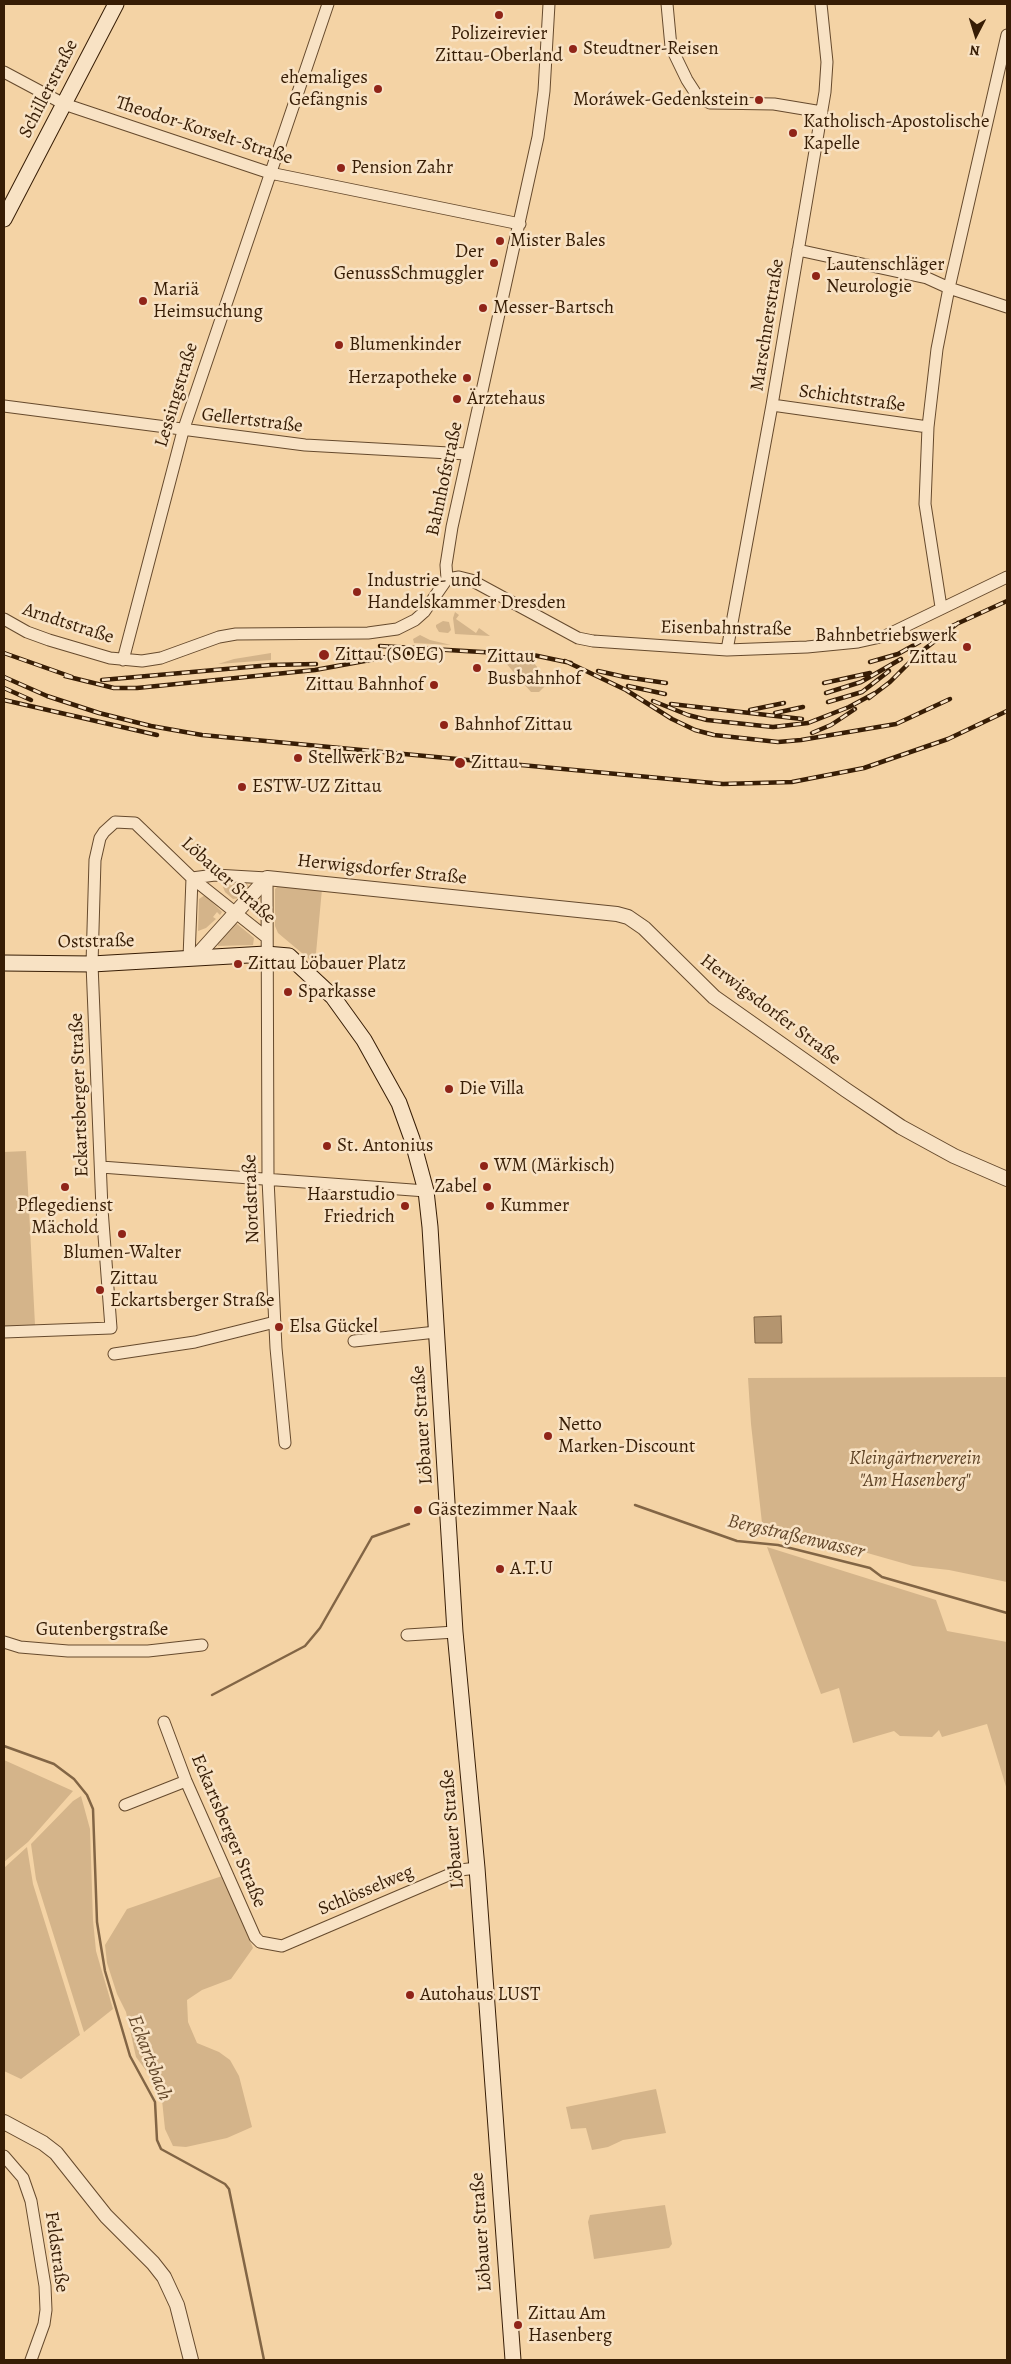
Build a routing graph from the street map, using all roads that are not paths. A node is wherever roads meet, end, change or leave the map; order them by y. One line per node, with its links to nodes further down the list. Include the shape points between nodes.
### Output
1 (116, 4): 8 (main road, Schillerstraße)
2 (328, 4): 10 (street, Lessingstraße)
3 (667, 4): 9 (street, via 671,47 698,97 710,103 774,104)
4 (821, 4): 9 (street, Marschnerstraße, via 827,62)
5 (547, 6): 12 (street, Bahnhofstraße, via 544,91)
6 (1007, 35): 14 (street)
7 (4, 72): 8 (street, Theodor-Korselt-Straße)
8 (64, 104): 10 (street, Theodor-Korselt-Straße); 11 (main road, Schillerstraße)
9 (822, 112): 13 (street, Marschnerstraße)
10 (270, 173): 12 (street, Theodor-Korselt-Straße); 19 (street, Lessingstraße)
11 (4, 219)
12 (520, 224): 20 (street, Bahnhofstraße)
13 (798, 250): 14 (street, via 928,278); 16 (street, Marschnerstraße)
14 (949, 288): 15 (street); 18 (street, via 937,349)
15 (1007, 307)
16 (772, 405): 18 (street, Schichtstraße); 25 (street, Marschnerstraße)
17 (4, 406): 19 (street, Gellertstraße)
18 (928, 427): 23 (street, via 925,504)
19 (183, 431): 20 (street, Gellertstraße, via 348,449); 26 (street, Lessingstraße)
20 (467, 454): 22 (street, Bahnhofstraße, via 452,526)
21 (1007, 577): 23 (street, Eisenbahnstraße)
22 (446, 579): 25 (street, Eisenbahnstraße, via 459,577 471,580 578,638); 26 (street, via 424,612 397,629 368,633 236,634 161,658)
23 (941, 607): 25 (street, Eisenbahnstraße, via 894,632 858,642)
24 (4, 619): 26 (street, Arndtstraße, via 49,640)
25 (727, 650)
26 (123, 660)
27 (95, 860): 28 (street, Löbauer Straße, via 100,838 108,826 115,822 135,823); 35 (street, Eckartsberger Straße)
28 (192, 878): 29 (street, via 214,875); 30 (street, Löbauer Straße); 33 (street)
29 (266, 878): 30 (street); 31 (street); 38 (street, Herwigsdorfer Straße, via 606,912 628,917 644,928 714,996 846,1090 901,1127 954,1156)
30 (236, 912): 31 (street, Löbauer Straße); 33 (street)
31 (266, 937): 32 (street, Löbauer Straße)
32 (266, 954): 33 (main road, Oststraße); 37 (street, Nordstraße); 39 (main road, Löbauer Straße, via 289,956 300,964 332,997 364,1040 398,1103)
33 (192, 958): 35 (main road, Oststraße)
34 (4, 963): 35 (main road, Oststraße)
35 (92, 964): 36 (street, Eckartsberger Straße)
36 (101, 1167): 37 (street); 41 (street, Eckartsberger Straße, via 110,1328)
37 (268, 1179): 39 (street); 40 (street, Nordstraße)
38 (1007, 1179)
39 (426, 1191): 42 (main road, Löbauer Straße)
40 (275, 1322): 44 (street, via 195,1342); 45 (street, Nordstraße)
41 (4, 1332)
42 (436, 1332): 43 (street); 46 (main road, Löbauer Straße)
43 (354, 1341)
44 (114, 1354)
45 (285, 1443)
46 (456, 1632): 47 (street); 53 (main road, Löbauer Straße)
47 (407, 1635)
48 (4, 1642): 49 (street, Gutenbergstraße, via 68,1651 148,1650)
49 (202, 1645)
50 (164, 1722): 51 (street, Eckartsberger Straße)
51 (186, 1780): 52 (street); 54 (street, Eckartsberger Straße, via 255,1937)
52 (124, 1805)
53 (476, 1868): 54 (street, Schlösselweg, via 460,1870 282,1946); 59 (main road, Löbauer Straße)
54 (270, 1946)
55 (4, 2122): 58 (street, via 56,2153 106,2216 159,2270 177,2305)
56 (4, 2156): 57 (street, Feldstraße, via 23,2178 31,2201 44,2286 44,2324)
57 (31, 2360)
58 (191, 2360)
59 (513, 2360)

